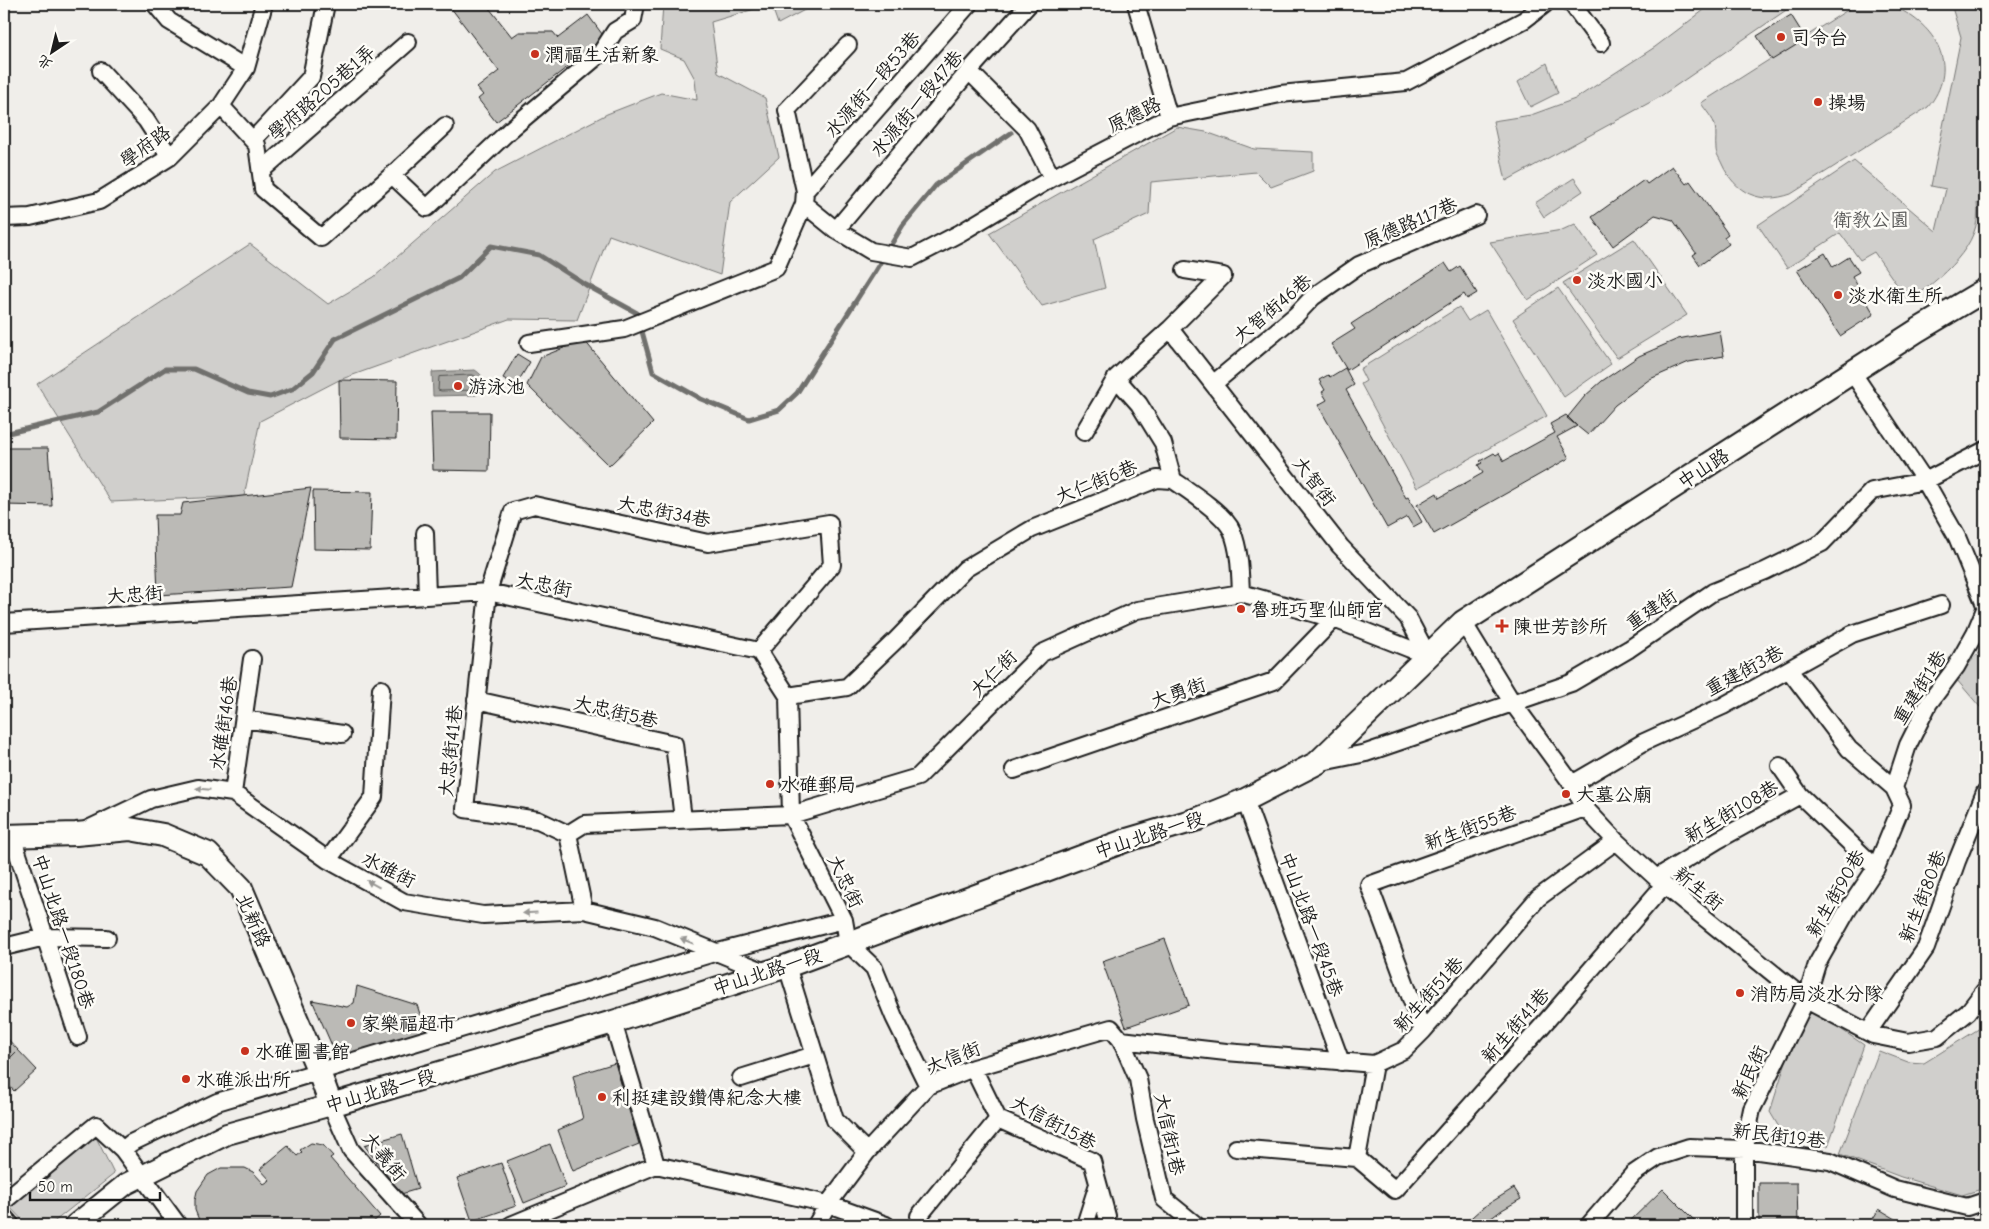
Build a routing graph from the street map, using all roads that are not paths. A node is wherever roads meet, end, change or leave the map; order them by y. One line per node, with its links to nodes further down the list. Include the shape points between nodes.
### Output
1 (155, 4): 13 (street, via 169,20)
2 (264, 4): 13 (street, 學府路)
3 (326, 4): 19 (street, via 312,77)
4 (636, 4): 26 (street, via 633,20 615,31 600,54 511,129)
5 (968, 4): 25 (street, 水源街一段53巷)
6 (1029, 4): 15 (street, 水源街一段47巷)
7 (1136, 4): 17 (street)
8 (1545, 4): 17 (street, 原德路, via 1524,20 1406,82 1280,94)
9 (1572, 4): 11 (street)
10 (408, 42): 21 (street, 學府路205巷1弄)
11 (1601, 43)
12 (848, 45): 25 (street, via 787,110)
13 (246, 68): 16 (street, 學府路)
14 (101, 71): 20 (street, via 146,120)
15 (969, 71): 23 (street, via 1027,129); 29 (street, 水源街一段47巷)
16 (221, 106): 19 (street); 20 (street, 學府路)
17 (1169, 117): 23 (street, 原德路)
18 (445, 126): 22 (street)
19 (253, 140): 21 (street, via 257,145)
20 (170, 157): 28 (street, 學府路, via 99,201 30,217)
21 (261, 172): 22 (street, via 263,189 321,238)
22 (392, 175): 26 (street)
23 (1052, 178): 29 (street, 原德路, via 960,234 912,258 871,251)
24 (468, 180): 26 (street, via 445,202)
25 (805, 198): 29 (street, 原德路); 34 (street, 水源街一段53巷, via 776,268 624,329)
26 (427, 208)
27 (1476, 216): 30 (street, 原德路117巷)
28 (4, 218)
29 (836, 230)
30 (1358, 265): 37 (street, 大智街46巷, via 1314,297)
31 (1185, 270): 33 (street, via 1223,276)
32 (1985, 290): 35 (main road, 中山路)
33 (1170, 329): 36 (street); 37 (street, 大智街)
34 (530, 343)
35 (1852, 372): 41 (street); 50 (main road, 中山路)
36 (1116, 378): 38 (street); 40 (street, via 1139,404 1163,444)
37 (1213, 384): 53 (street, 大智街, via 1340,546 1408,618)
38 (1084, 432)
39 (1985, 450): 41 (street, 重建街)
40 (1173, 480): 44 (street, via 1216,512 1231,529 1238,553); 57 (street, 大仁街6巷, via 1157,478 1032,528 965,569 846,687)
41 (1925, 481): 47 (street, via 1957,537); 59 (street, 重建街, via 1872,491 1822,543 1712,592 1629,649 1571,683)
42 (425, 533): 45 (street)
43 (488, 592): 45 (street, 大忠街); 52 (street, 大忠街); 52 (street, 大忠街34巷, via 513,511 534,505 708,543 829,523 832,565); 58 (street, 大忠街41巷)
44 (1242, 593): 49 (street, 大仁街); 72 (street, 大仁街, via 1137,610 1042,653 918,777)
45 (427, 596): 51 (street, 大忠街)
46 (1942, 605): 55 (street, 重建街3巷, via 1852,634)
47 (1985, 605)
48 (1985, 609): 66 (street, 重建街1巷, via 1956,667 1929,703 1908,744)
49 (1334, 619): 53 (street, 大仁街); 64 (street, 大勇街, via 1274,680)
50 (1463, 622): 53 (main road, 中山路); 59 (street, 新生街)
51 (4, 623)
52 (759, 651): 57 (street)
53 (1428, 656): 62 (main road, 中山北路一段)
54 (252, 659): 60 (street, 水碓街46巷)
55 (1788, 670): 65 (street, 重建街3巷, via 1723,706 1644,742); 66 (street, via 1849,749)
56 (380, 689): 78 (street, via 374,797)
57 (788, 696): 72 (street, 大忠街)
58 (476, 700): 73 (street, 大忠街5巷, via 674,744); 75 (street, 大忠街41巷, via 465,809 538,820)
59 (1512, 702): 62 (street, 重建街, via 1366,753); 65 (street, 新生街)
60 (244, 719): 61 (street); 68 (street, 水碓街46巷)
61 (342, 734)
62 (1317, 763): 70 (main road, 中山北路一段)
63 (1780, 766): 69 (street)
64 (1014, 770)
65 (1572, 784): 71 (street, 新生街)
66 (1894, 788): 79 (street, 新生街90巷, via 1902,805)
67 (1985, 792): 94 (street, 新生街80巷, via 1926,948)
68 (233, 793): 74 (street, 水碓街, one-way to 74, via 198,788 151,799); 78 (street, 水碓街)
69 (1800, 795): 79 (street); 80 (street, 新生街108巷, via 1718,840)
70 (1245, 800): 85 (main road, 中山北路一段); 98 (street, 中山北路一段45巷)
71 (1585, 808): 77 (street, 新生街); 93 (street, 新生街55巷, via 1369,885)
72 (792, 815): 73 (street); 82 (street, 大忠街)
73 (683, 819): 75 (street, via 584,824)
74 (76, 834): 76 (main road, 北新路); 101 (main road, 北新路, via 130,829 163,835 208,854 241,888)
75 (568, 834): 81 (street)
76 (8, 836): 83 (street, 中山北路一段180巷)
77 (1616, 841): 80 (street, 新生街); 93 (street, 新生街51巷, via 1538,898)
78 (328, 860): 81 (street, 水碓街, one-way to 78, via 483,915 404,902)
79 (1876, 868): 91 (street, 新生街90巷, via 1817,964)
80 (1660, 881): 91 (street, 新生街); 110 (street, 新生街41巷, via 1542,1026 1396,1190)
81 (584, 910): 87 (street, 水碓街, one-way to 81, via 655,927)
82 (844, 920): 85 (street, 大忠街); 87 (street)
83 (45, 937): 84 (street); 86 (street); 96 (street, 中山北路一段180巷)
84 (107, 938)
85 (848, 943): 88 (main road, 中山北路一段); 103 (street, via 874,968)
86 (4, 947)
87 (714, 953): 89 (street, 水碓街); 101 (street)
88 (787, 966): 89 (main road, 中山北路一段); 97 (street)
89 (765, 972): 92 (main road, 中山北路一段)
90 (1985, 990): 94 (street, 新生街, via 1968,1012 1937,1037 1908,1042)
91 (1806, 1000): 94 (street, 新生街); 107 (street, 新民街, via 1752,1109)
92 (613, 1022): 104 (main road, 中山北路一段); 111 (street)
93 (1423, 1031): 99 (street, 新生街51巷, via 1404,1050)
94 (1868, 1032)
95 (1116, 1034): 98 (street, 新生街51巷); 100 (street, 大信街); 128 (street, 大信街1巷, via 1138,1079 1164,1199)
96 (78, 1037)
97 (814, 1055): 102 (street); 109 (street, via 835,1120)
98 (1341, 1062): 99 (street, 新生街51巷)
99 (1374, 1064): 110 (street)
100 (973, 1068): 103 (street, 大信街); 105 (street, 大信街15巷)
101 (319, 1072): 104 (main road, 北新路); 108 (street, via 217,1102 131,1143)
102 (741, 1078)
103 (928, 1086): 109 (street, 大信街)
104 (331, 1105): 112 (street, 中山北路一段, via 227,1134); 123 (street, 大義街, via 351,1150)
105 (998, 1119): 113 (street, 大信街15巷, via 1092,1161); 117 (street)
106 (1236, 1148): 110 (street)
107 (1744, 1148): 115 (street, 新民街19巷, via 1830,1161 1895,1189 1966,1207); 129 (street, 新民街19巷, via 1689,1147 1658,1157 1633,1174); 130 (street, 新民街)
108 (123, 1150): 112 (street); 114 (street, via 96,1126)
109 (868, 1152): 116 (street, 大信街)
110 (1357, 1158)
111 (656, 1165): 116 (street); 124 (street)
112 (143, 1176): 121 (street, 中山北路一段, via 126,1184); 122 (street)
113 (1098, 1184): 118 (street, 大信街15巷); 127 (street)
114 (4, 1201)
115 (1985, 1201)
116 (828, 1204): 125 (street, 大信街); 126 (street)
117 (919, 1216)
118 (1107, 1216)
119 (4, 1217): 120 (street)
120 (11, 1225)
121 (75, 1225)
122 (178, 1225)
123 (418, 1225)
124 (511, 1225)
125 (816, 1225)
126 (886, 1225)
127 (1085, 1225)
128 (1196, 1225)
129 (1589, 1225)
130 (1744, 1225)

